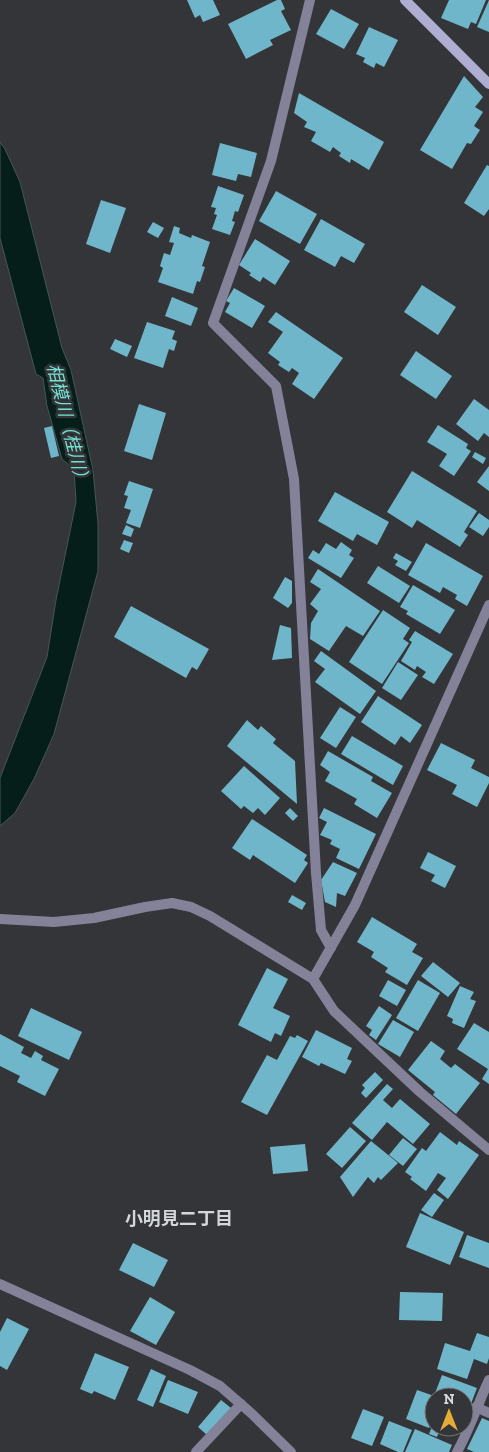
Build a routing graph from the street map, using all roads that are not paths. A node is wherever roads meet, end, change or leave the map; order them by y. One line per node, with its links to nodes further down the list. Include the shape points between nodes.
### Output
1 (310, 0): 6 (street, via 271,161 213,323 276,386 292,470 316,873 321,930)
2 (405, 0): 3 (main road)
3 (489, 84)
4 (489, 605): 6 (street, via 355,905)
5 (0, 919): 7 (street, via 54,922 172,904 191,907)
6 (332, 948): 7 (street)
7 (313, 979): 8 (street, via 334,1011 420,1092)
8 (489, 1150)
9 (0, 1284): 11 (street, via 190,1370 220,1386)
10 (489, 1380): 12 (street)
11 (241, 1404): 14 (street); 15 (street)
12 (476, 1407): 13 (street); 16 (street)
13 (489, 1413)
14 (196, 1452)
15 (291, 1452)
16 (457, 1452)

